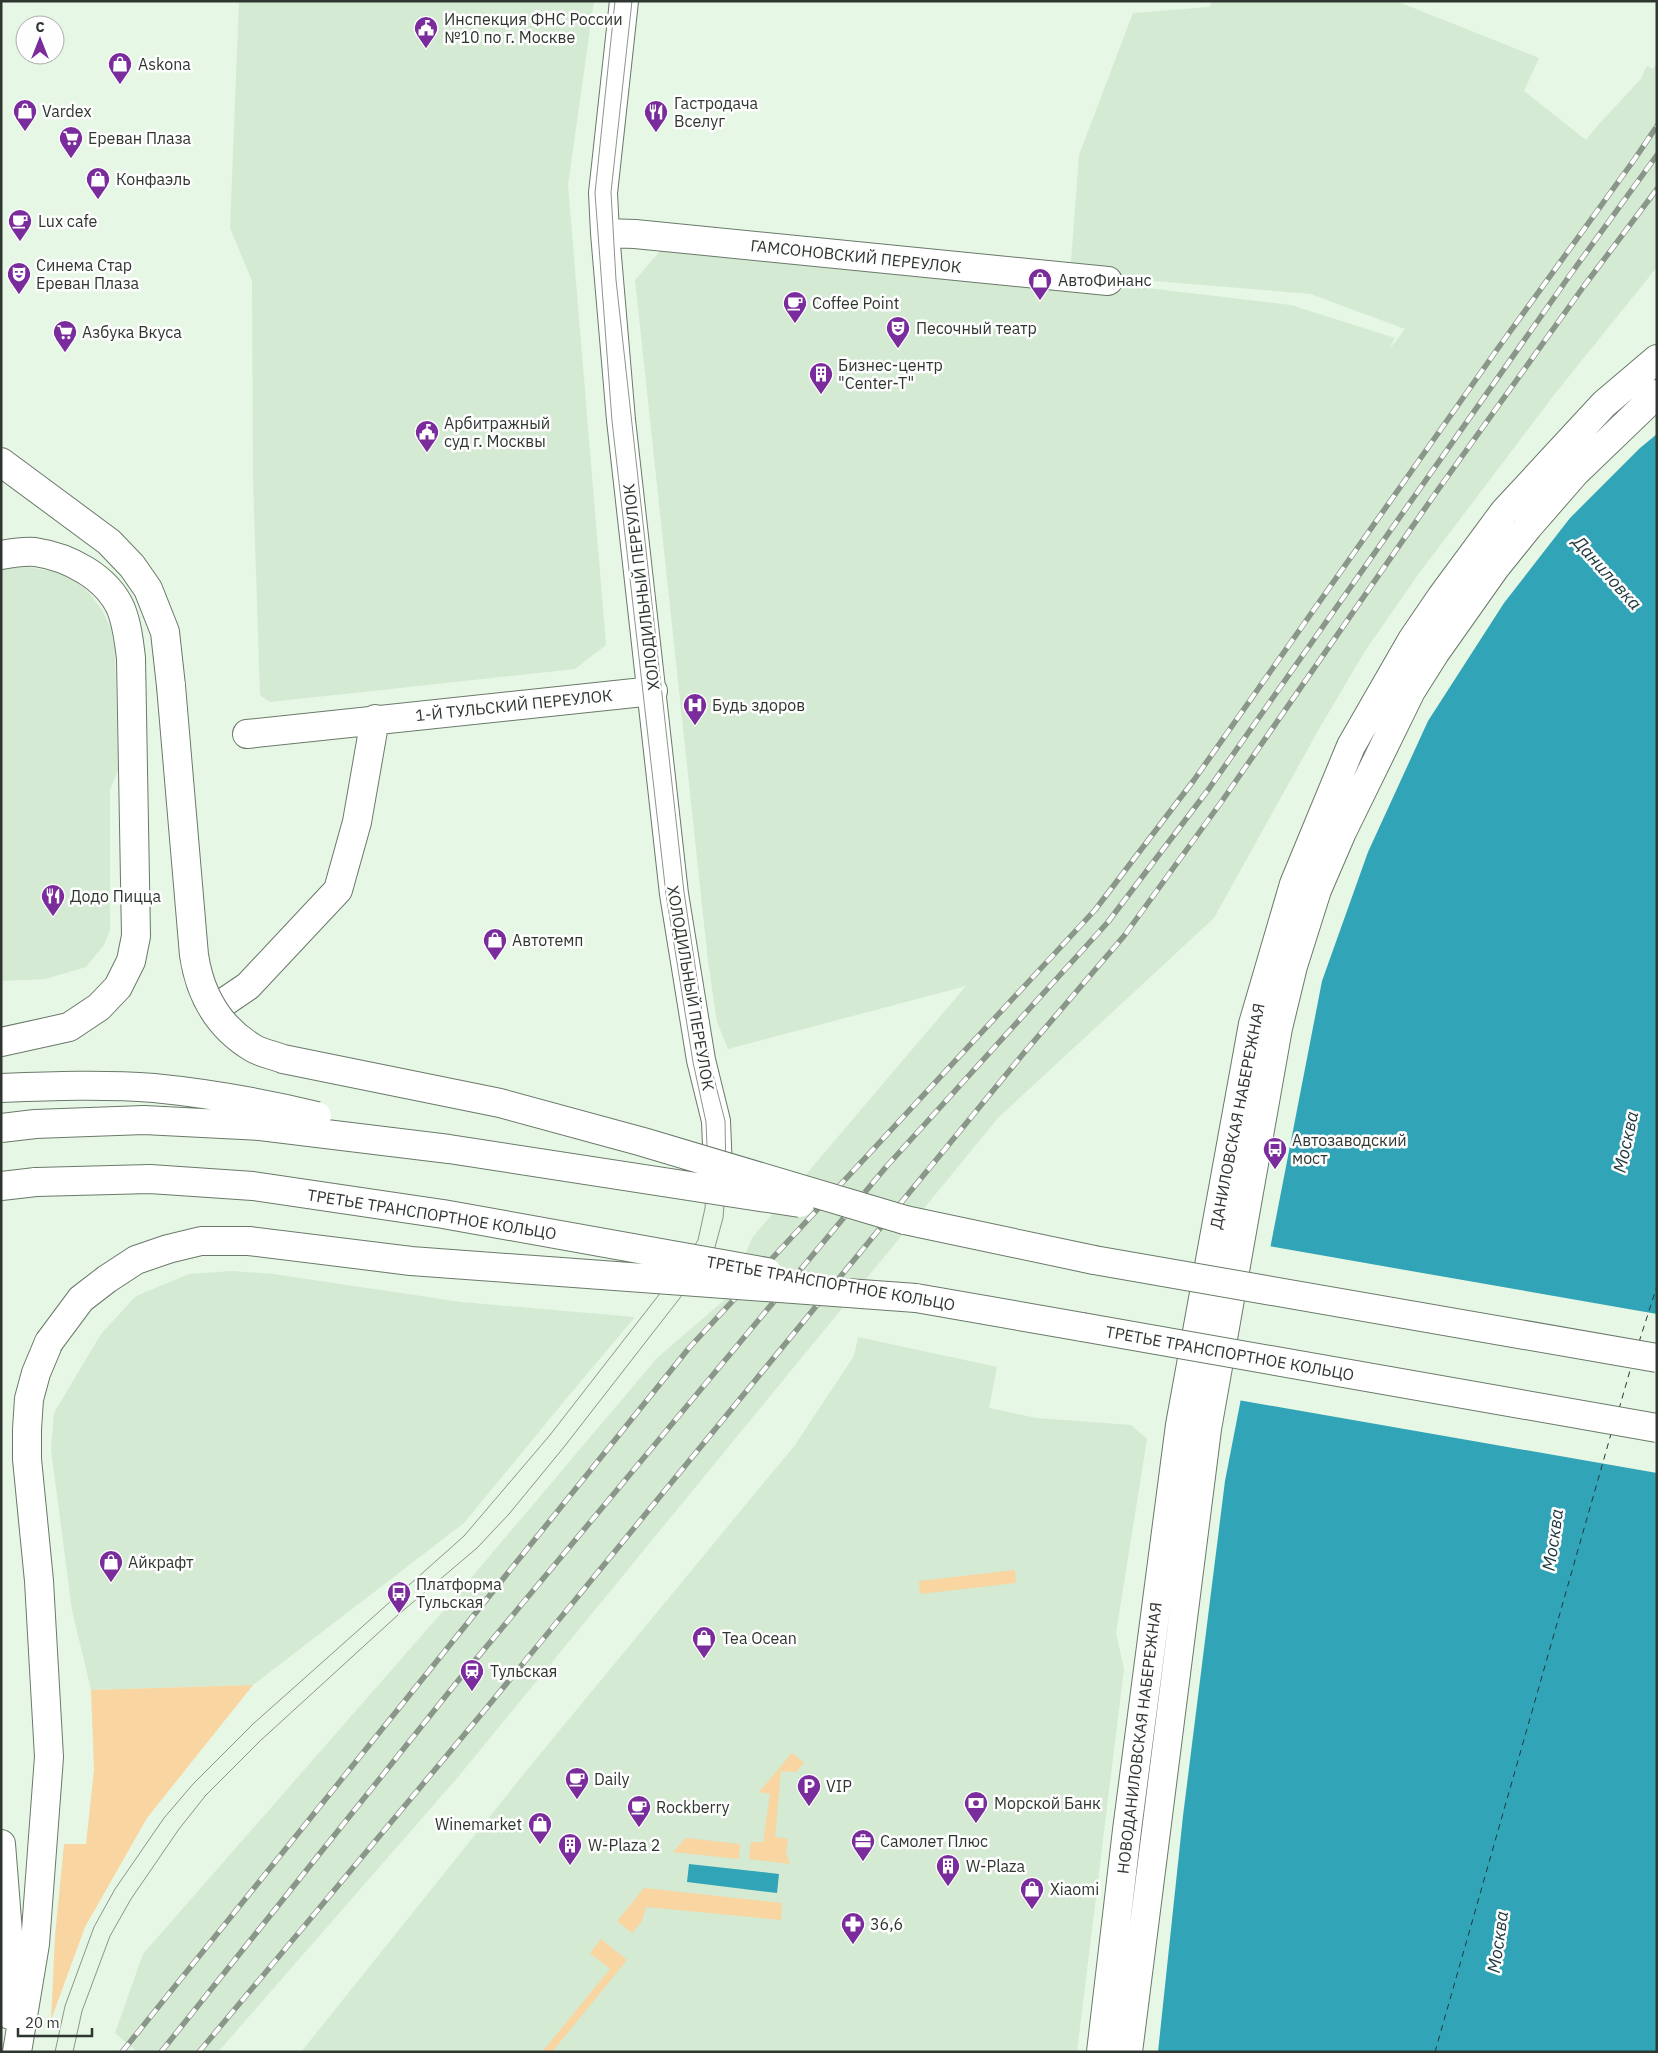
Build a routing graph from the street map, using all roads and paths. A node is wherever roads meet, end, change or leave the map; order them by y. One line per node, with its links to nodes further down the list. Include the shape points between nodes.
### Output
1 (624, 1): 2 (main road, ХОЛОДИЛЬНЫЙ ПЕРЕУЛОК, via 602,193)
2 (605, 233): 3 (main road, ГАМСОНОВСКИЙ ПЕРЕУЛОК); 8 (main road, ХОЛОДИЛЬНЫЙ ПЕРЕУЛОК, via 621,420)
3 (1108, 281)
4 (1657, 360): 23 (main road, ДАНИЛОВСКАЯ НАБЕРЕЖНАЯ, via 1604,404 1504,512 1412,640 1351,746 1294,884 1253,1024)
5 (1657, 394): 25 (main road, ДАНИЛОВСКАЯ НАБЕРЕЖНАЯ, via 1575,472 1495,568 1411,691 1342,832 1314,900 1278,1028)
6 (1, 462): 20 (main road, bridge, via 121,554 148,588 165,632 195,962 204,994 216,1016 232,1034 254,1049 282,1058 500,1102)
7 (1, 555): 12 (main road, via 34,552 83,568 105,585 121,608 131,658 136,936 131,962 118,987 99,1007 69,1027)
8 (653, 691): 9 (main road, 1-Й ТУЛЬСКИЙ ПЕРЕУЛОК); 16 (main road, ХОЛОДИЛЬНЫЙ ПЕРЕУЛОК, via 674,894 701,1060 716,1122)
9 (375, 719): 10 (main road, 1-Й ТУЛЬСКИЙ ПЕРЕУЛОК); 11 (main road, via 357,822 338,890 248,986)
10 (248, 734)
11 (223, 1003)
12 (1, 1042)
13 (1, 1088): 15 (main road, bridge, via 80,1085 155,1088 305,1113)
14 (1, 1128): 15 (main road, bridge, via 144,1120 260,1126)
15 (449, 1149): 20 (main road, bridge)
16 (718, 1170)
17 (36, 1182): 18 (main road, ТРЕТЬЕ ТРАНСПОРТНОЕ КОЛЬЦО); 19 (main road); 21 (main road, ТРЕТЬЕ ТРАНСПОРТНОЕ КОЛЬЦО, bridge, via 150,1179 253,1186 442,1214)
18 (1, 1186)
19 (1, 1190)
20 (905, 1220): 22 (main road, bridge, via 1094,1260)
21 (916, 1298): 24 (main road, ТРЕТЬЕ ТРАНСПОРТНОЕ КОЛЬЦО, bridge); 28 (main road, bridge, via 411,1261 249,1241 201,1241 168,1248 136,1260 82,1299 49,1342 29,1399 27,1460 39,1581 49,1757 35,1944)
22 (1657, 1358)
23 (1180, 1424): 29 (main road, НОВОДАНИЛОВСКАЯ НАБЕРЕЖНАЯ)
24 (1657, 1428)
25 (1207, 1430): 30 (main road, НОВОДАНИЛОВСКАЯ НАБЕРЕЖНАЯ)
26 (1, 1844): 27 (main road, via 10,1958)
27 (11, 2052)
28 (17, 2052)
29 (1101, 2052)
30 (1128, 2052)

